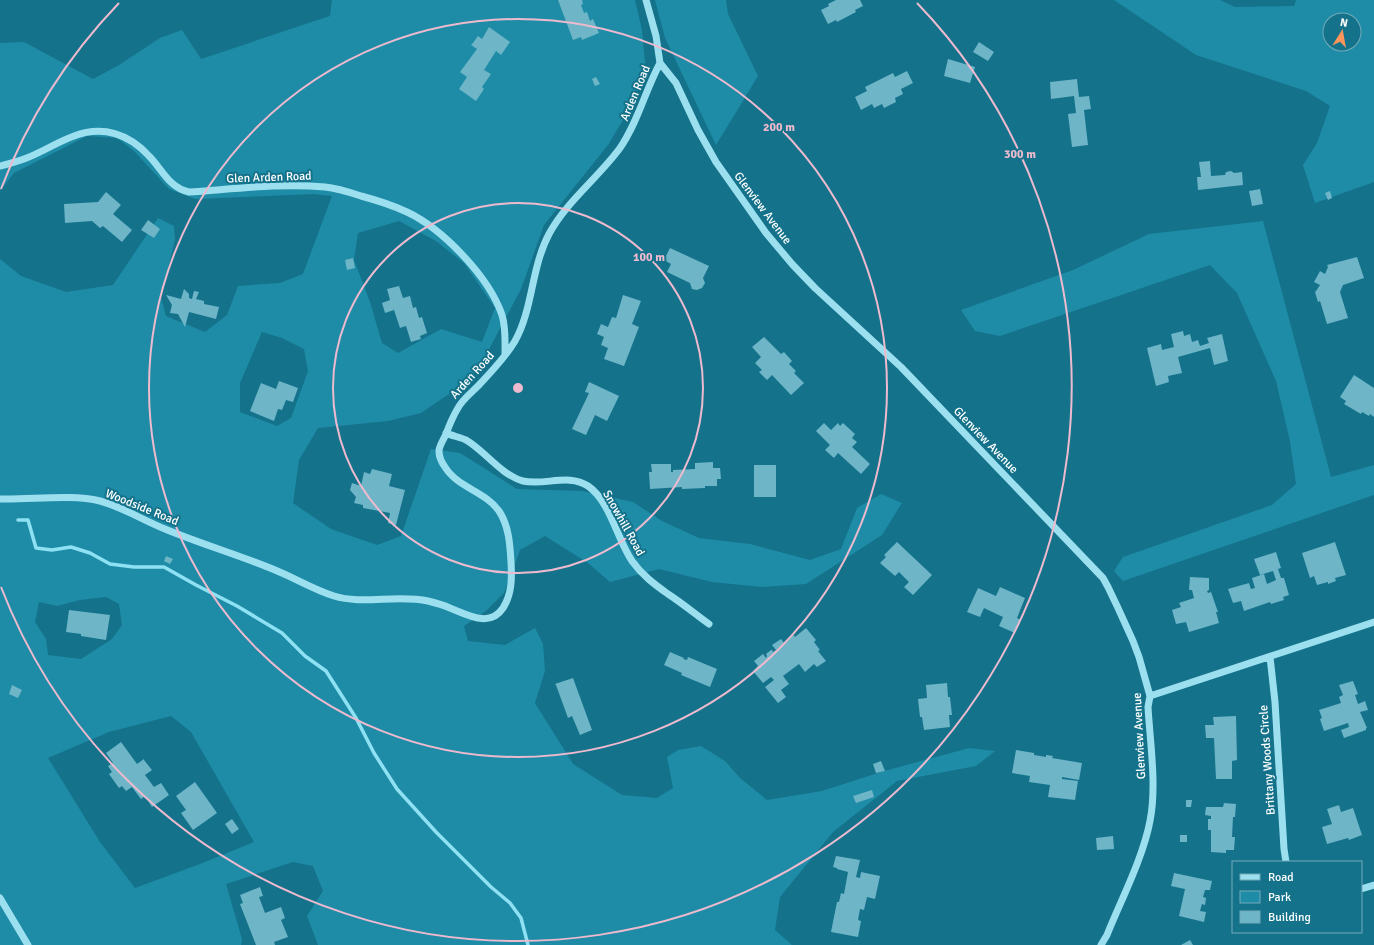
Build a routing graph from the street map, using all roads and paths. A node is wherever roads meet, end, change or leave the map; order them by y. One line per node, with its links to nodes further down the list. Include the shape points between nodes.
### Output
1 (646, 0): 2 (street)
2 (660, 63): 4 (street, Arden Road, via 632,129 620,148 564,213 543,245 521,326); 11 (street, Glenview Avenue, via 676,83 716,162 763,229 792,264 901,367 1103,578 1133,641)
3 (0, 166): 4 (street, Glen Arden Road, via 24,159 74,136 106,132 125,137 140,146 169,182 183,191 296,185 344,191 378,201 407,212 421,221 446,238 465,257 498,307 504,324)
4 (505, 355): 5 (street, Arden Road, via 458,406)
5 (446, 433): 7 (street, Arden Road, via 439,450 449,473 490,501 500,512 506,525 510,547 511,588 502,610 490,618 475,618 424,600 335,597 281,572); 9 (street, Snowhill Road, via 466,440 516,478 534,482 573,480 588,486 606,508 632,562 645,577)
6 (0, 499): 7 (street, Woodside Road, via 75,498 98,501)
7 (202, 542)
8 (1374, 622): 10 (street)
9 (709, 624)
10 (1270, 657): 11 (street); 12 (street, Brittany Woods Circle)
11 (1150, 696): 17 (street, Glenview Avenue, via 1150,820 1142,850)
12 (1286, 861)
13 (1374, 885): 14 (street)
14 (1362, 889)
15 (0, 898): 16 (street)
16 (28, 945)
17 (1101, 945)

